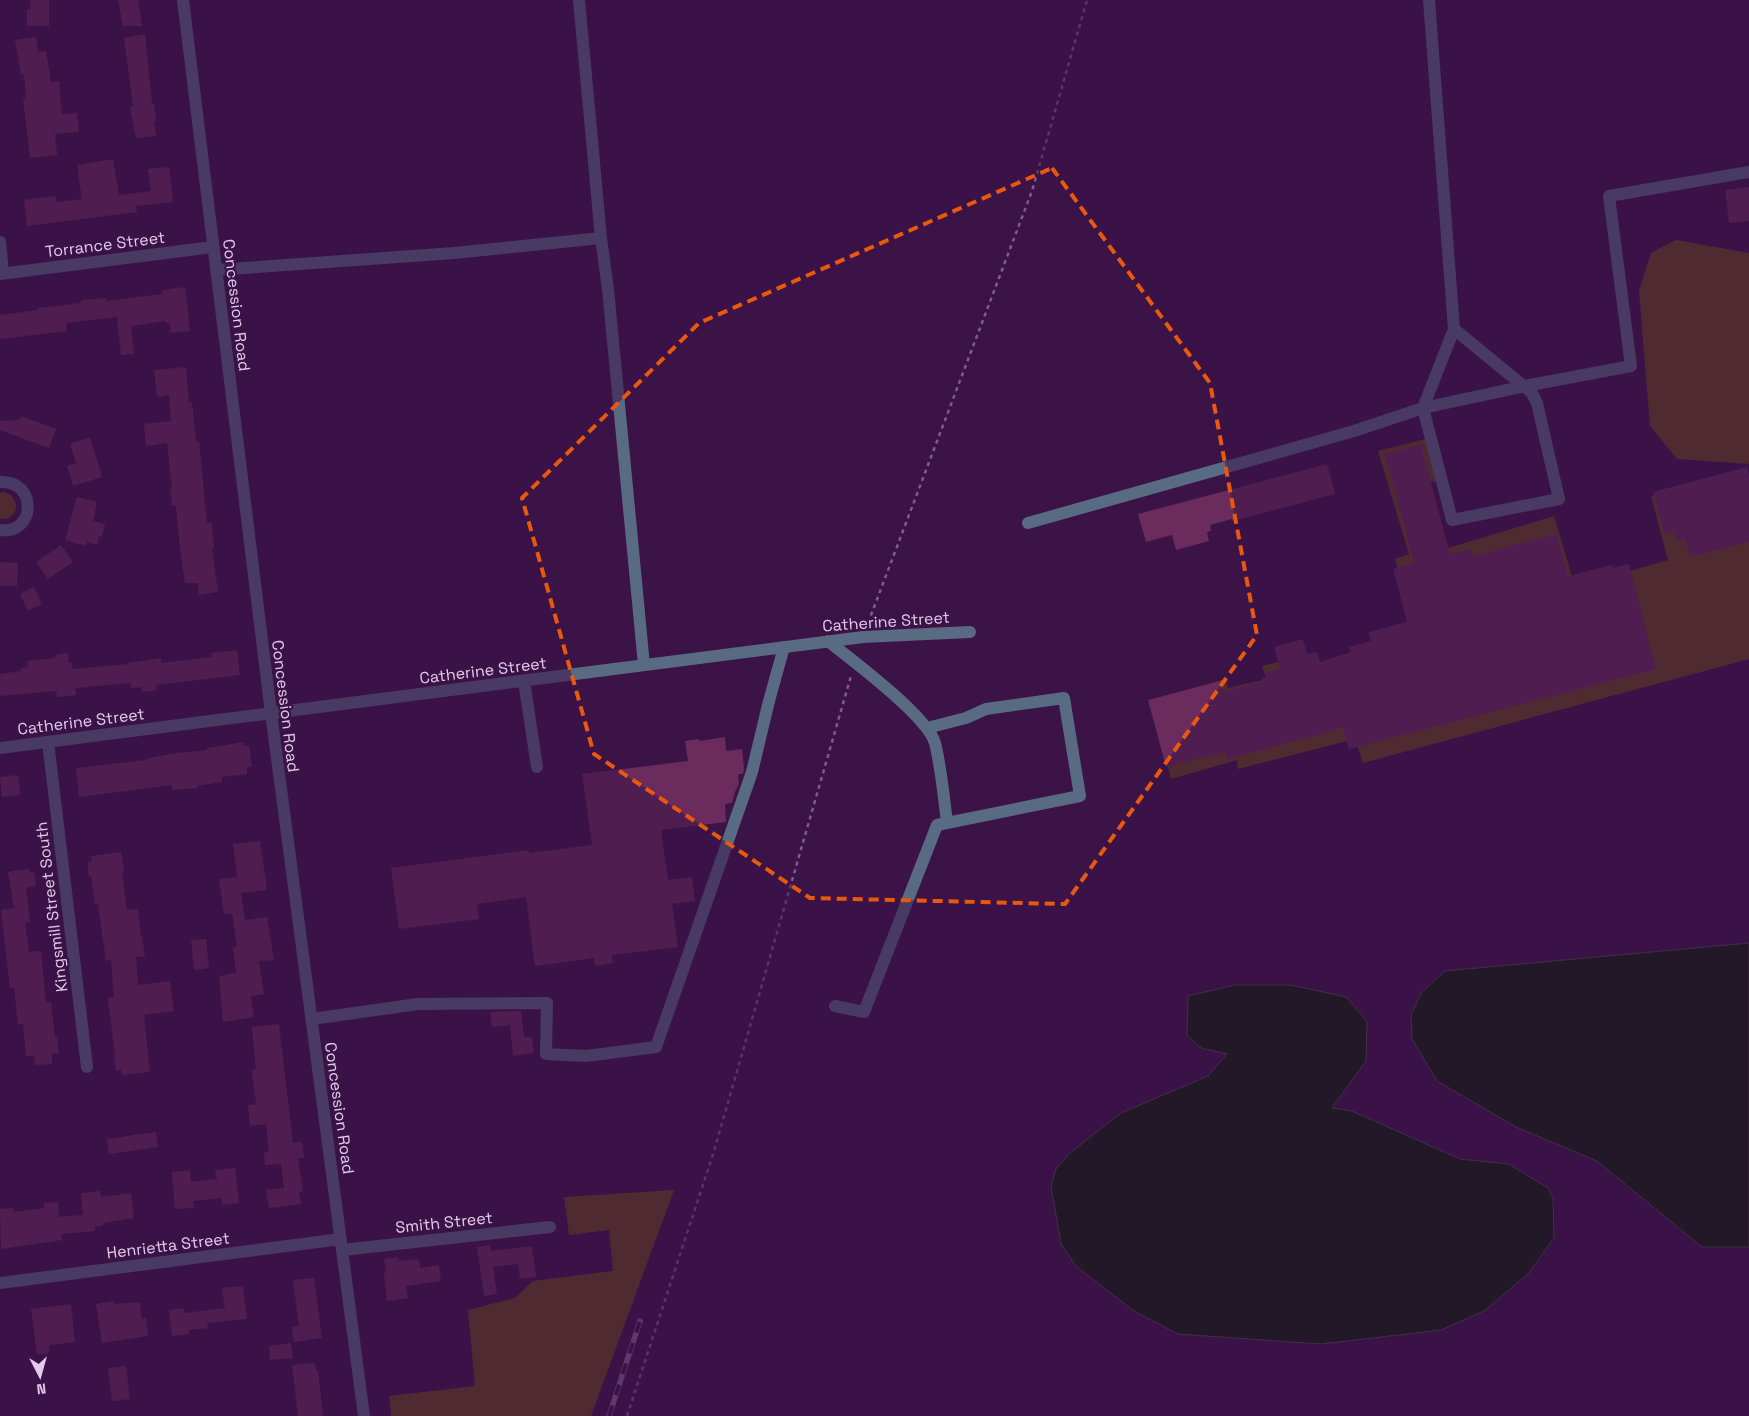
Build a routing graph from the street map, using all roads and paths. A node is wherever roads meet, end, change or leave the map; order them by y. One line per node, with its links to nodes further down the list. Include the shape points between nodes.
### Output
1 (183, 0): 8 (street, Concession Road)
2 (579, 0): 6 (street)
3 (1087, 0): 18 (path, via 1032,191)
4 (1429, 0): 11 (street)
5 (1749, 172): 12 (street, via 1609,196 1632,366)
6 (600, 238): 9 (street, via 454,253); 22 (street, via 608,289)
7 (0, 242): 10 (street)
8 (213, 247): 9 (street, Concession Road); 10 (street, Torrance Street)
9 (216, 270): 24 (street, Concession Road)
10 (2, 273)
11 (1454, 329): 12 (street); 13 (street)
12 (1526, 386): 13 (street); 13 (street, via 1537,403 1559,498 1452,520)
13 (1423, 408): 15 (street)
14 (0, 482): 16 (street, via 21,489 26,495 28,511 25,519 12,530)
15 (1028, 523)
16 (0, 530)
17 (970, 632): 18 (street, Catherine Street)
18 (863, 637): 19 (street, Catherine Street)
19 (828, 641): 20 (street, Catherine Street); 21 (street)
20 (784, 647): 22 (street, Catherine Street); 31 (street, via 752,772 656,1047 586,1056 546,1054 547,1003 418,1004)
21 (855, 662): 25 (street); 37 (path, via 714,1151)
22 (644, 666): 23 (street, Catherine Street)
23 (524, 681): 24 (street, Catherine Street); 28 (street)
24 (270, 713): 26 (street, Catherine Street); 31 (street, Concession Road)
25 (927, 728): 29 (street, via 935,742); 29 (street, via 986,709 1064,698 1080,796)
26 (48, 742): 27 (street, Catherine Street); 32 (street, Kingsmill Street South)
27 (0, 748)
28 (537, 767)
29 (947, 823): 30 (street, via 937,825 864,1012)
30 (835, 1006)
31 (312, 1019): 34 (street, Concession Road)
32 (87, 1067)
33 (550, 1227): 34 (street, Smith Street)
34 (342, 1245): 35 (street, Henrietta Street); 36 (street, Concession Road)
35 (0, 1284)
36 (364, 1416)
37 (627, 1416)

